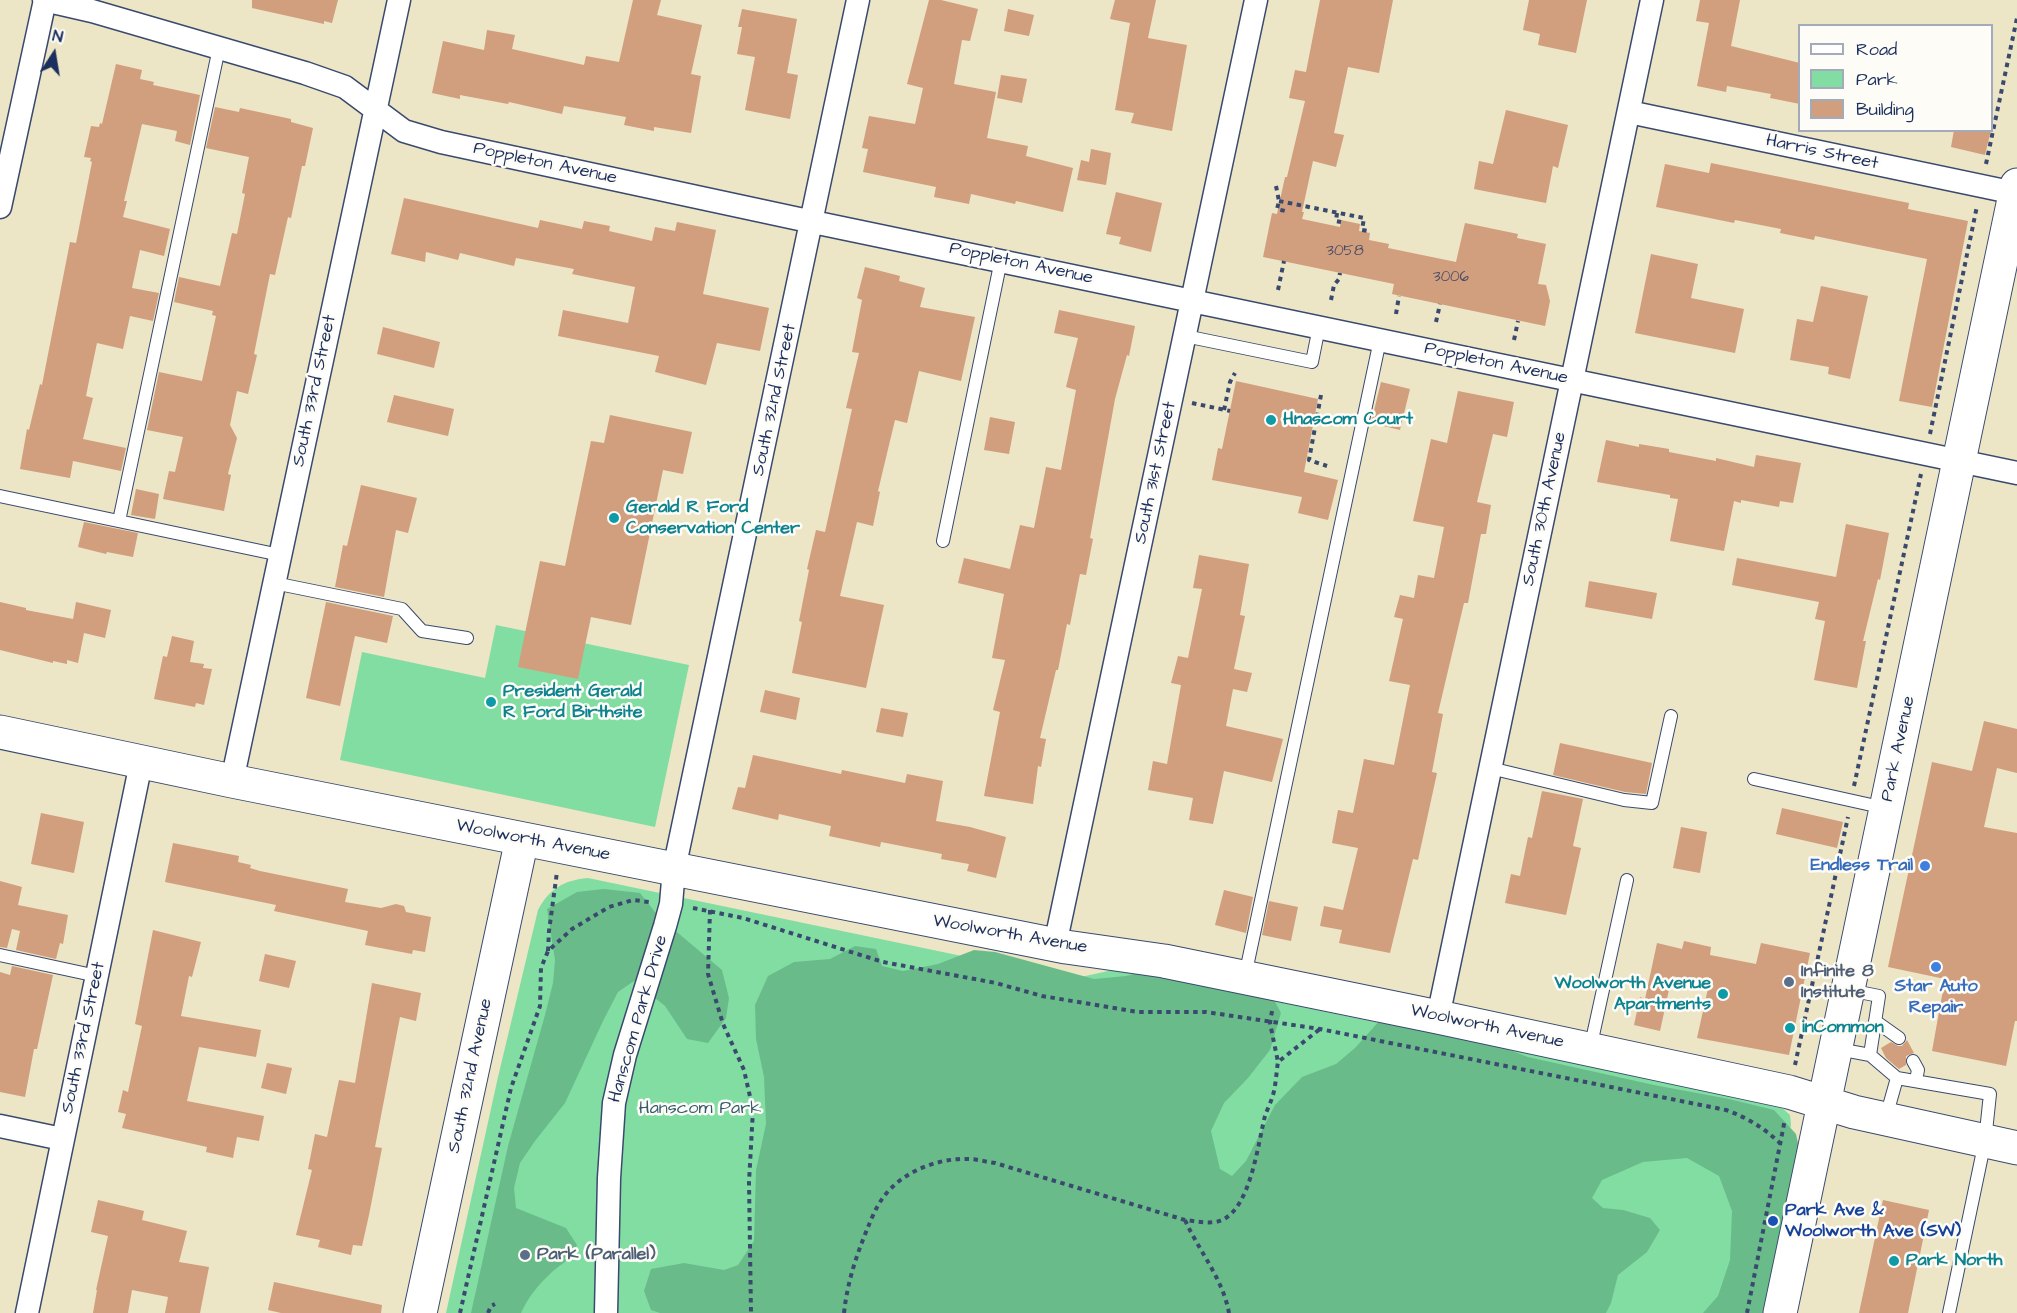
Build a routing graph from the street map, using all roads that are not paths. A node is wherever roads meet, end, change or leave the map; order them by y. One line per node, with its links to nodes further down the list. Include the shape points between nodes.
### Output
1 (45, 0): 6 (street, Poppleton Avenue); 10 (street)
2 (399, 0): 7 (street, South 33rd Street)
3 (858, 0): 11 (street, South 32nd Street)
4 (1256, 0): 13 (street, South 31st Street)
5 (1652, 0): 8 (street, South 30th Avenue)
6 (219, 48): 7 (street, Poppleton Avenue, via 345,87); 21 (lane)
7 (375, 110): 11 (street, Poppleton Avenue, via 404,131 441,142); 23 (street, South 33rd Street)
8 (1629, 112): 9 (street, Harris Street, via 1982,186); 17 (street, South 30th Avenue)
9 (2016, 189): 18 (street, Park Avenue)
10 (0, 207)
11 (813, 222): 12 (street, Poppleton Avenue); 34 (street, South 32nd Street)
12 (1001, 260): 13 (street, Poppleton Avenue); 22 (lane)
13 (1193, 300): 14 (street, Poppleton Avenue); 15 (street, South 31st Street)
14 (1319, 327): 15 (lane, via 1312,362); 16 (street, Poppleton Avenue)
15 (1185, 336): 36 (street, South 31st Street)
16 (1380, 340): 17 (street, Poppleton Avenue); 39 (lane)
17 (1573, 380): 18 (street, Poppleton Avenue); 29 (street, South 30th Avenue)
18 (1960, 461): 19 (street, Poppleton Avenue); 32 (street, Park Avenue)
19 (2017, 473)
20 (0, 496): 21 (lane)
21 (118, 521): 23 (lane)
22 (943, 541)
23 (280, 555): 24 (street, South 33rd Street)
24 (274, 584): 25 (lane, via 402,609 422,631); 31 (street, South 33rd Street)
25 (467, 638)
26 (1671, 716): 29 (lane, via 1652,802 1624,800)
27 (0, 732): 28 (street, Woolworth Avenue)
28 (141, 763): 31 (street, Woolworth Avenue); 38 (street, South 33rd Street)
29 (1490, 768): 41 (street, South 30th Avenue)
30 (1754, 779): 32 (lane)
31 (232, 781): 33 (street, Woolworth Avenue)
32 (1887, 808): 40 (street, Park Avenue)
33 (522, 839): 34 (street, Woolworth Avenue); 57 (street, South 32nd Avenue)
34 (674, 869): 36 (street, Woolworth Avenue); 58 (street, Hanscom Park Drive, via 671,904 614,1103)
35 (1627, 880): 45 (lane)
36 (1054, 945): 39 (street, Woolworth Avenue)
37 (0, 955): 38 (lane)
38 (97, 976): 53 (street, South 33rd Street)
39 (1245, 977): 41 (street, Woolworth Avenue)
40 (1849, 990): 42 (lane, via 1879,996); 44 (street, Park Avenue)
41 (1438, 1017): 45 (street, Woolworth Avenue)
42 (1875, 1021): 43 (lane); 46 (lane)
43 (1899, 1038)
44 (1837, 1048): 46 (lane); 50 (street, Park Avenue)
45 (1590, 1049): 50 (street, Woolworth Avenue)
46 (1870, 1055): 48 (lane)
47 (1912, 1061): 49 (lane, via 1918,1070)
48 (1897, 1078): 49 (lane); 51 (lane)
49 (1916, 1080): 54 (lane, via 1990,1094)
50 (1825, 1103): 51 (street, Woolworth Avenue); 59 (street, Park Avenue)
51 (1886, 1120): 54 (street, Woolworth Avenue)
52 (0, 1126): 53 (street)
53 (62, 1139): 56 (street, South 33rd Street)
54 (1985, 1141): 55 (street, Woolworth Avenue); 60 (lane)
55 (2017, 1148)
56 (27, 1313)
57 (420, 1313)
58 (606, 1313)
59 (1780, 1313)
60 (1948, 1313)

